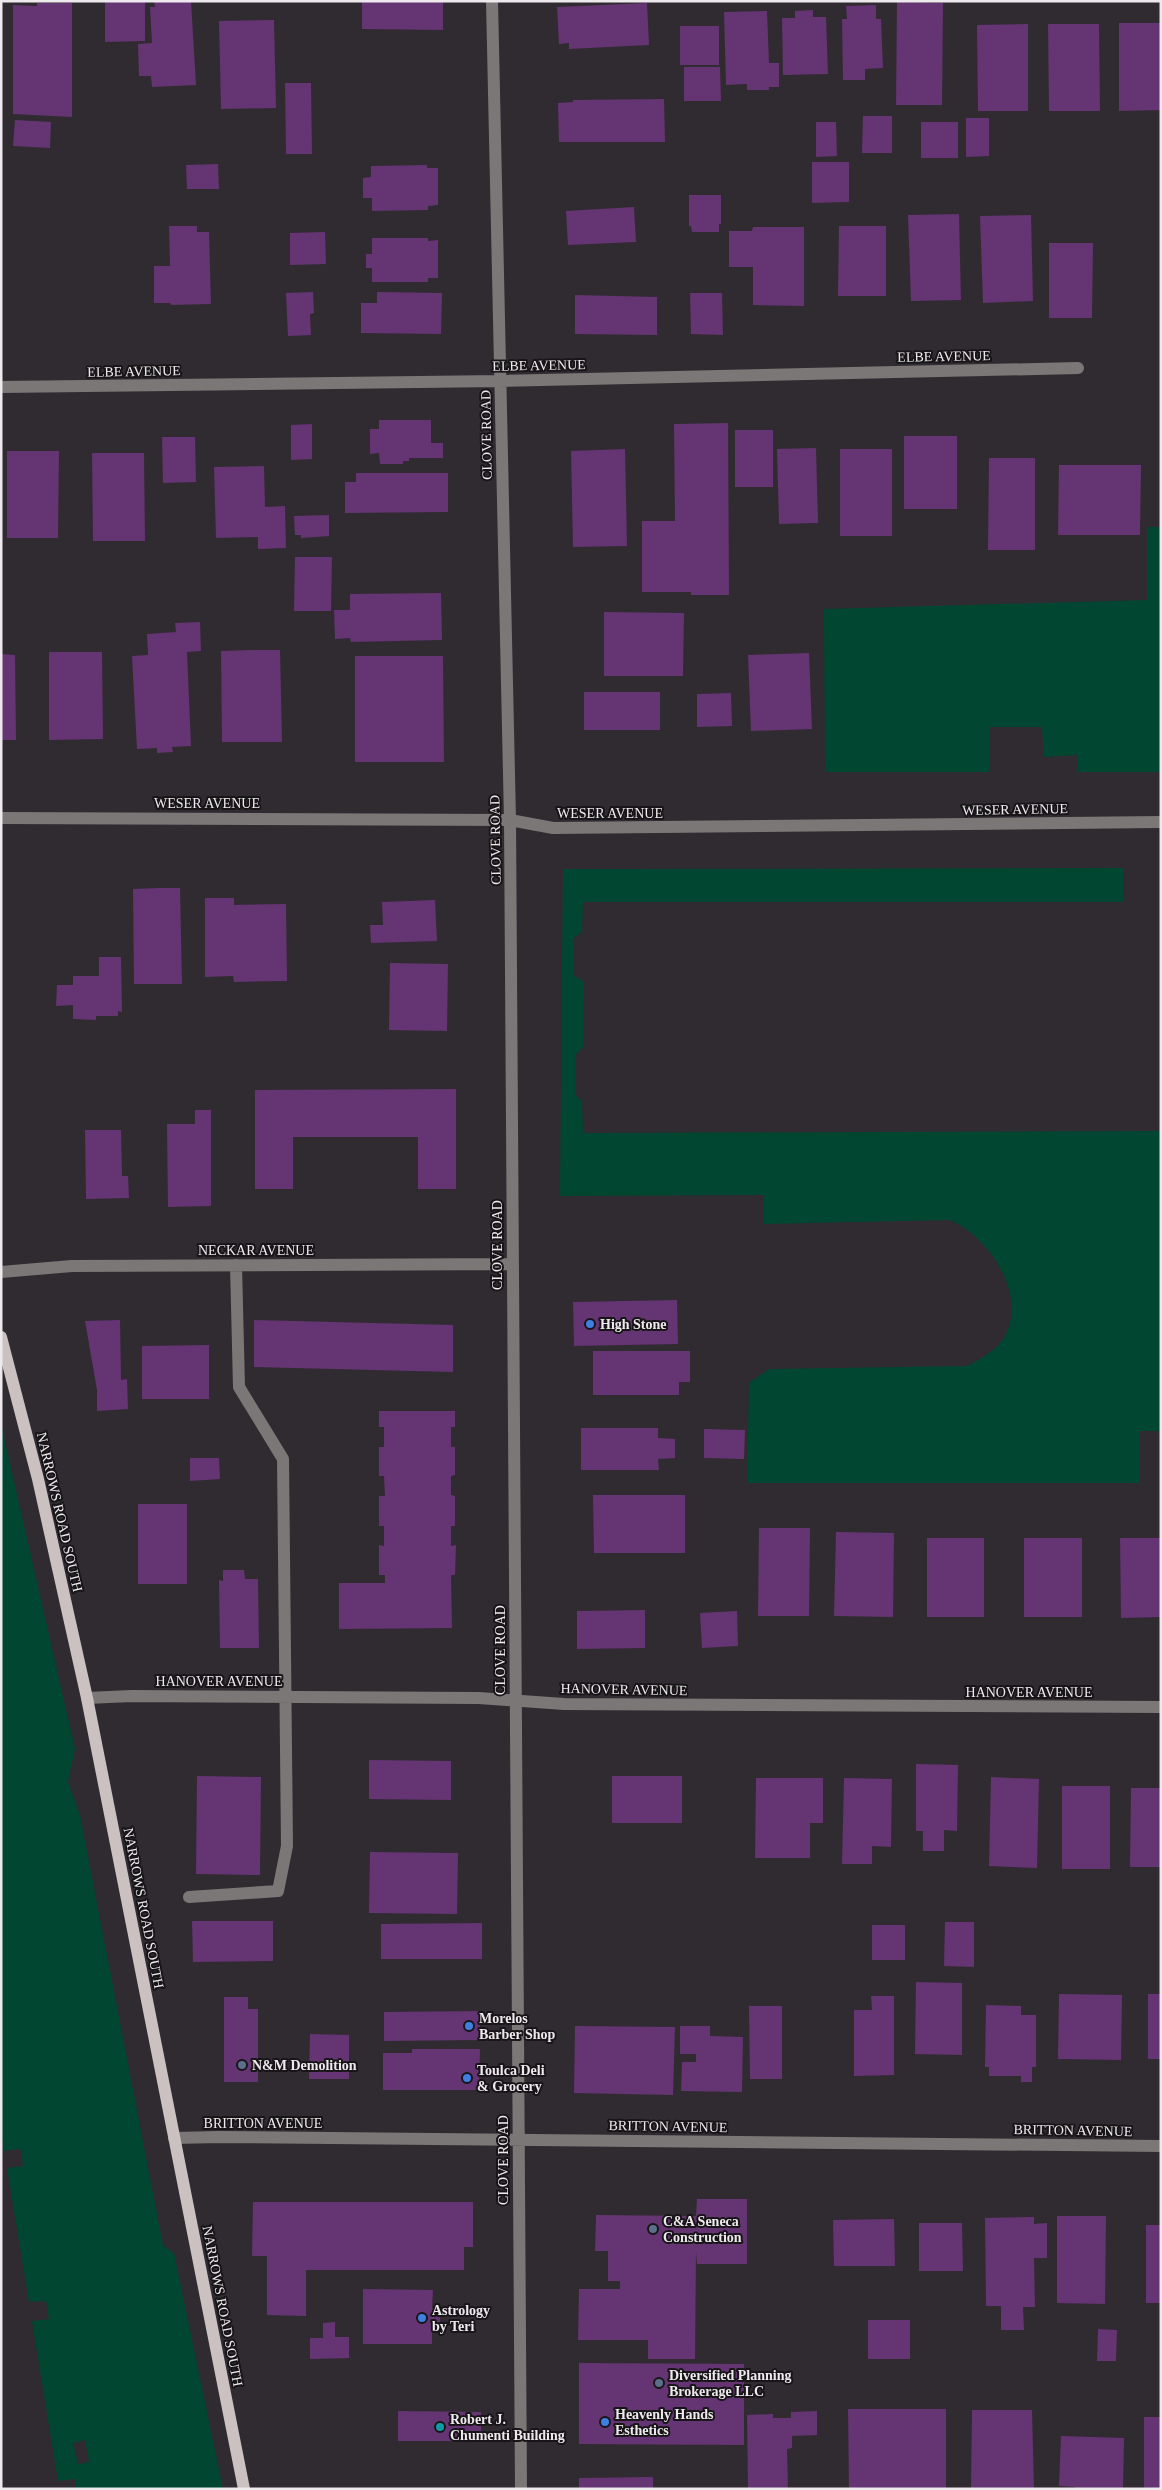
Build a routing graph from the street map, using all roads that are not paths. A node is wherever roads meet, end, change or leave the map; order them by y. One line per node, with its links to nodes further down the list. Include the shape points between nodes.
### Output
1 (492, 1): 3 (street, CLOVE ROAD)
2 (1078, 368): 3 (street, ELBE AVENUE)
3 (500, 381): 4 (street, ELBE AVENUE); 6 (street, CLOVE ROAD)
4 (1, 388)
5 (1, 818): 6 (street, WESER AVENUE)
6 (510, 820): 7 (street, WESER AVENUE, via 553,828); 8 (street, CLOVE ROAD)
7 (1161, 822)
8 (512, 1264): 9 (street, NECKAR AVENUE); 14 (street, CLOVE ROAD)
9 (236, 1265): 10 (street, NECKAR AVENUE, via 72,1266); 12 (street, via 239,1387 283,1458)
10 (1, 1272)
11 (1, 1337): 13 (main road, NARROWS ROAD SOUTH, via 38,1479)
12 (286, 1696): 13 (street, HANOVER AVENUE); 14 (street, HANOVER AVENUE); 16 (street, via 287,1846 278,1891)
13 (87, 1698): 17 (main road, NARROWS ROAD SOUTH)
14 (516, 1701): 15 (street, HANOVER AVENUE, via 564,1704); 18 (street, CLOVE ROAD)
15 (1161, 1707)
16 (189, 1897)
17 (174, 2138): 18 (street, BRITTON AVENUE); 20 (main road, NARROWS ROAD SOUTH)
18 (518, 2140): 19 (street, BRITTON AVENUE); 21 (street, CLOVE ROAD)
19 (1161, 2146)
20 (244, 2489)
21 (521, 2489)

